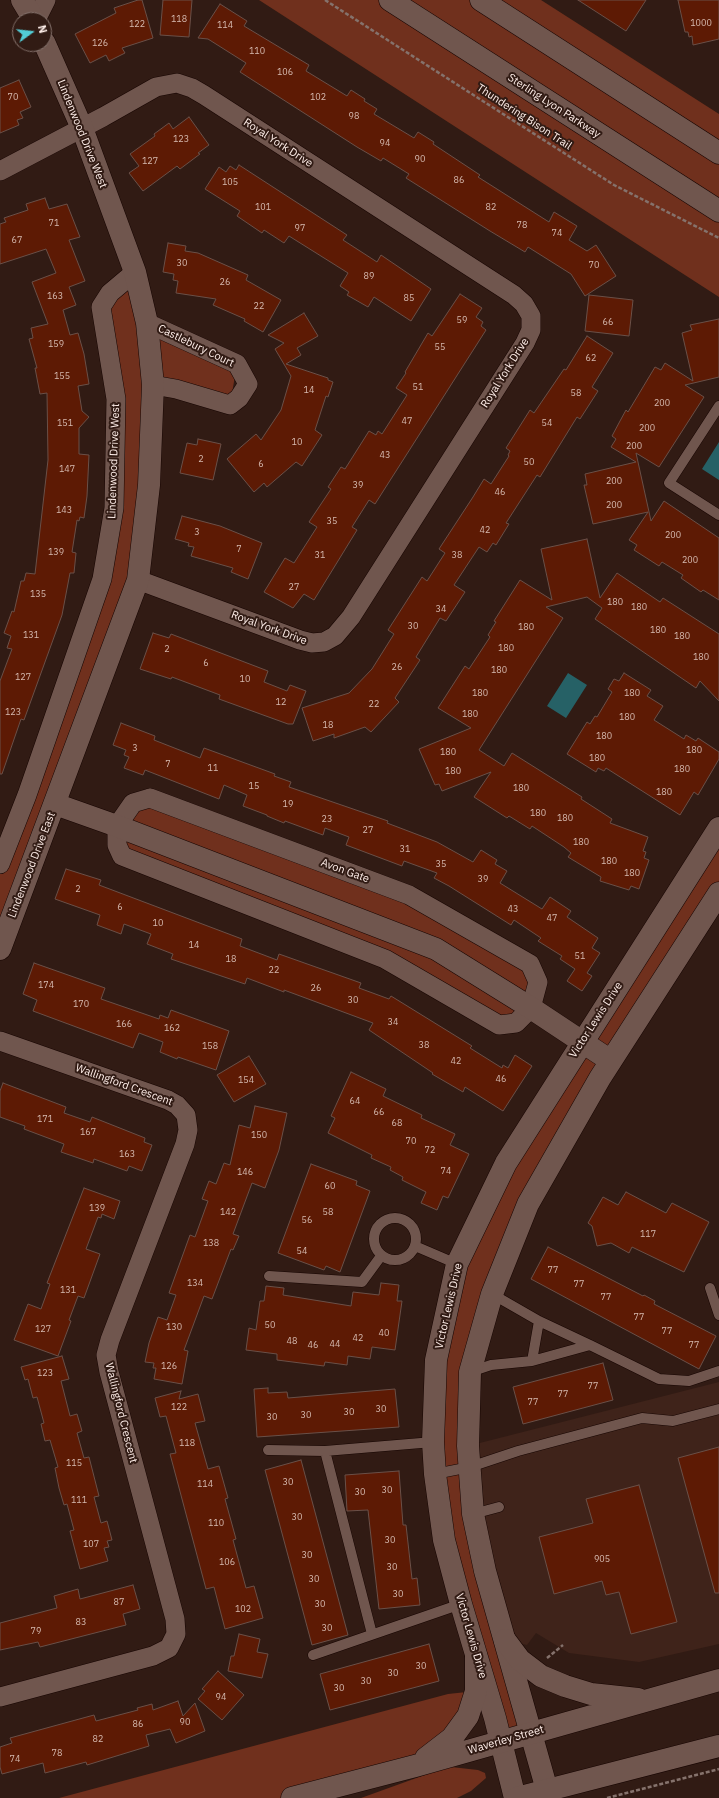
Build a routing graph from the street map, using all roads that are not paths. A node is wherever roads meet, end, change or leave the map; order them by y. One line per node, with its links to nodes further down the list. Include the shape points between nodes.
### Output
1 (22, 0): 5 (street)
2 (46, 0): 6 (street)
3 (390, 0): 11 (street, Sterling Lyon Parkway)
4 (481, 0): 9 (street)
5 (30, 12)
6 (39, 12)
7 (48, 52): 8 (street, Lindenwood Drive West)
8 (82, 128): 10 (street, Royal York Drive); 12 (street, Lindenwood Drive West); 17 (street, Royal York Drive, via 156,87 177,83 192,88 514,295 524,304 531,316 531,330 525,343 351,617 335,636 324,642 312,644)
9 (719, 153)
10 (0, 171)
11 (719, 211)
12 (135, 272): 13 (street, Lindenwood Drive West); 21 (street, Lindenwood Drive West, via 110,293 101,307 116,399 114,508 102,579 27,795)
13 (147, 323): 14 (street, Lindenwood Drive West); 14 (street, Castlebury Court, via 237,364 248,384 239,398 230,405)
14 (153, 385): 17 (street, Lindenwood Drive West, via 148,485)
15 (719, 406): 16 (lane, via 670,483)
16 (719, 515)
17 (138, 580): 18 (street, Lindenwood Drive West)
18 (55, 804): 19 (street); 23 (street, Lindenwood Drive East)
19 (117, 826): 24 (street, via 436,949); 24 (street, Avon Gate, via 117,845 122,856 385,959 499,1025 516,1023); 24 (street, Avon Gate, via 133,803 150,798 409,894 530,964 538,982)
20 (719, 828): 26 (street, Victor Lewis Drive)
21 (0, 864)
22 (719, 893): 27 (street)
23 (0, 949)
24 (531, 1008): 26 (street)
25 (0, 1041): 54 (street, Wallingford Crescent, via 177,1104 186,1115 188,1130 106,1355 175,1619 176,1634 169,1648 153,1656)
26 (581, 1043): 27 (street); 30 (street, Victor Lewis Drive, via 506,1164)
27 (611, 1060): 33 (street, via 528,1204)
28 (415, 1246): 29 (lane, via 406,1257 399,1260); 29 (lane, via 414,1230 410,1224 396,1218 389,1219 382,1222 374,1234 376,1250); 30 (lane)
29 (381, 1256): 31 (lane, via 362,1282)
30 (457, 1264): 41 (street, Victor Lewis Drive, via 436,1360)
31 (269, 1276)
32 (710, 1288): 34 (lane)
33 (492, 1294): 35 (lane); 39 (street)
34 (719, 1315)
35 (539, 1321): 36 (lane); 37 (lane)
36 (590, 1346): 37 (lane); 38 (lane, via 659,1379 689,1381)
37 (532, 1361): 39 (lane, via 491,1365)
38 (719, 1371)
39 (470, 1372): 44 (street)
40 (719, 1409): 44 (lane, via 674,1421 642,1418 518,1451)
41 (433, 1442): 43 (lane); 45 (street, Victor Lewis Drive)
42 (268, 1450): 43 (lane)
43 (325, 1451): 49 (lane)
44 (470, 1467): 45 (lane); 47 (street)
45 (435, 1474): 48 (street, Victor Lewis Drive, via 444,1540)
46 (499, 1507): 47 (lane)
47 (473, 1514): 50 (street, via 485,1571)
48 (461, 1604): 49 (lane); 52 (street, Victor Lewis Drive)
49 (372, 1634): 51 (lane)
50 (505, 1640): 55 (street, via 520,1660 547,1678 591,1694); 56 (street)
51 (313, 1655)
52 (476, 1656): 57 (street, Victor Lewis Drive); 59 (street, via 476,1691 468,1716 452,1738)
53 (719, 1680): 55 (street, Waverley Street)
54 (0, 1697)
55 (649, 1700): 56 (street, Waverley Street)
56 (531, 1732): 57 (street, Waverley Street); 60 (street)
57 (501, 1741): 59 (street, Waverley Street); 62 (street, Victor Lewis Drive)
58 (719, 1746): 60 (street)
59 (415, 1766): 61 (street, Waverley Street)
60 (548, 1794): 62 (street)
61 (292, 1798)
62 (516, 1798)

